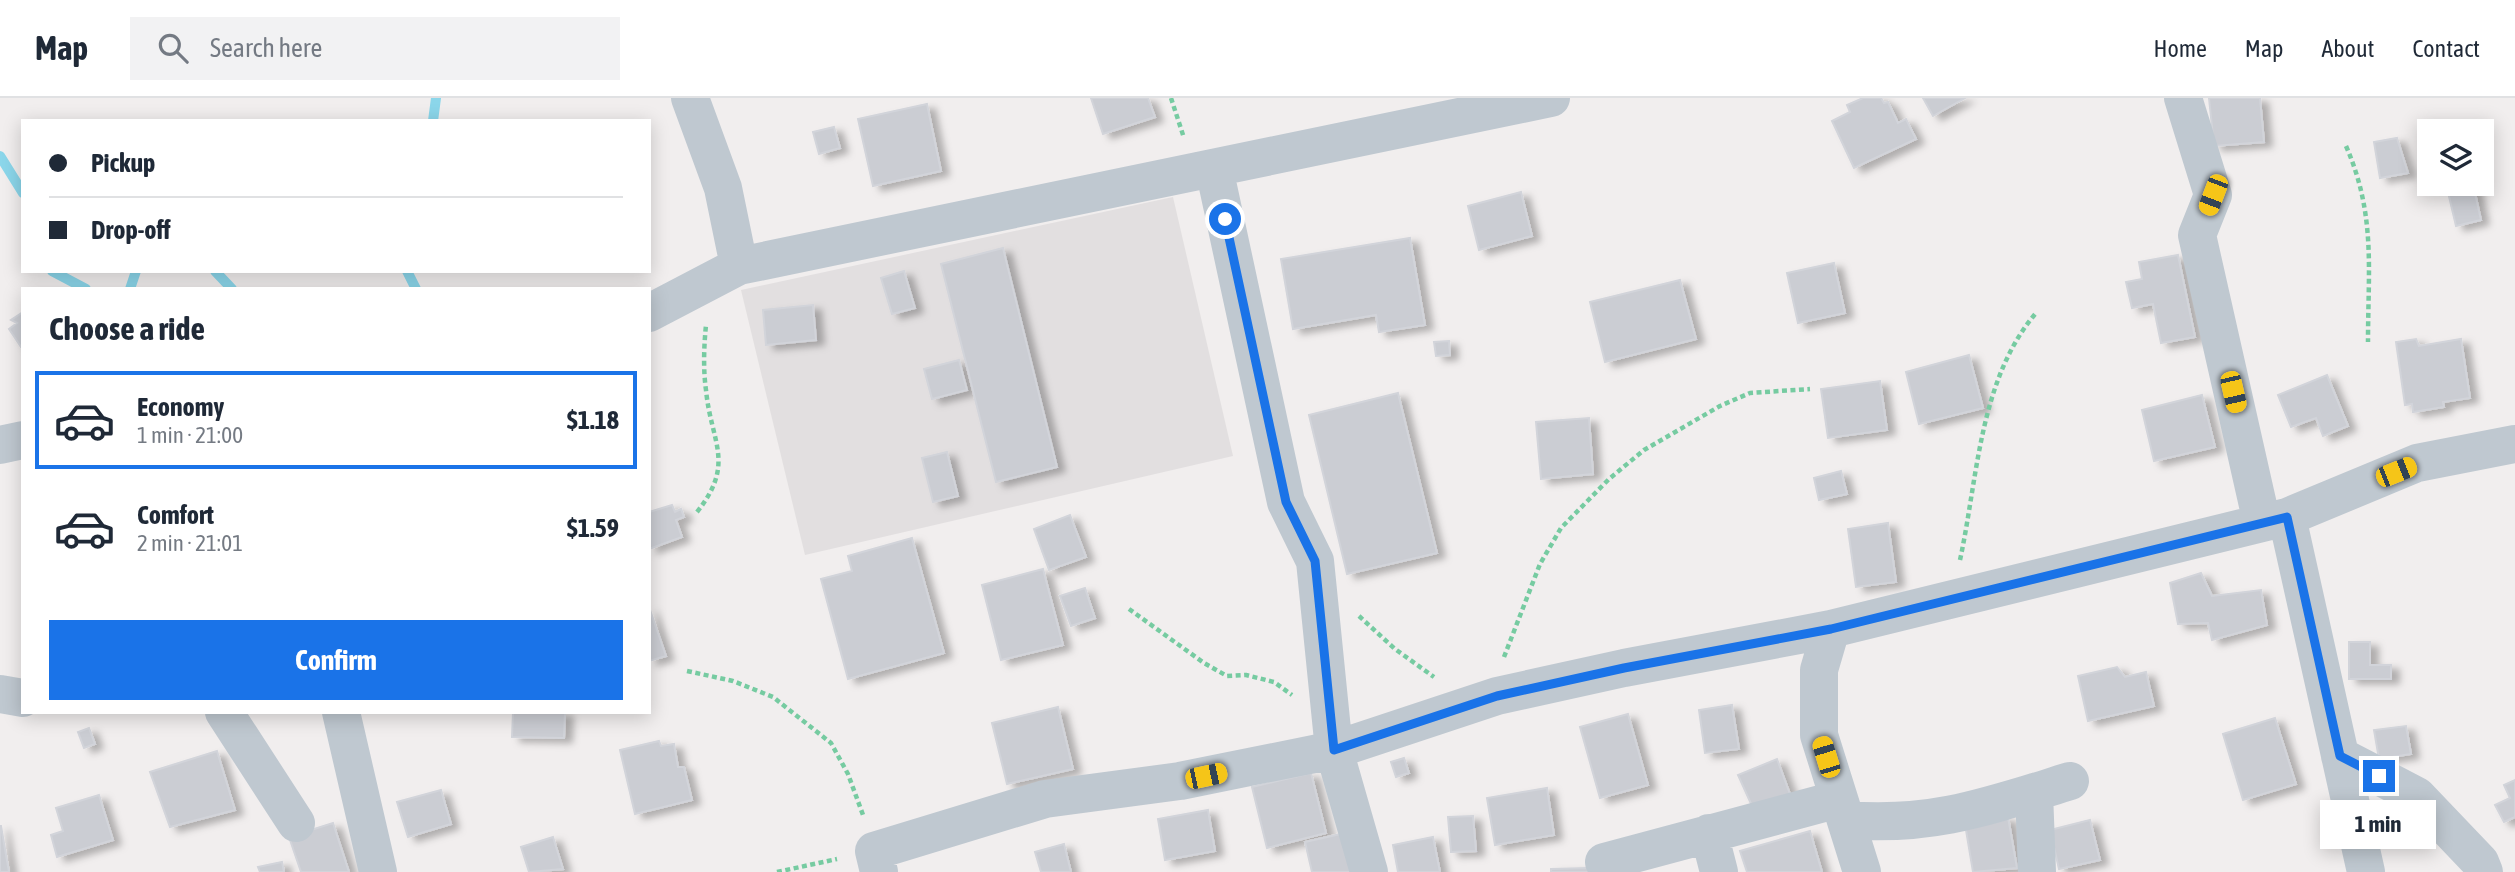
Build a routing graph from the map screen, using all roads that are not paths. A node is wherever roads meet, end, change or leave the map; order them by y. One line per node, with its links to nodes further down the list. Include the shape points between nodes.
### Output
1 (690, 98): 5 (street, via 723,188)
2 (1551, 98): 4 (street)
3 (2183, 98): 10 (street, via 2213,195 2197,235)
4 (1214, 167): 5 (street); 16 (street, via 1286,502 1315,561)
5 (729, 272): 6 (street)
6 (651, 312)
7 (21, 440): 9 (street)
8 (2515, 444): 10 (street, via 2417,464)
9 (0, 445)
10 (2275, 520): 11 (street); 17 (street)
11 (1831, 629): 16 (street, via 1624,668); 20 (street, via 1819,670 1819,735)
12 (0, 694): 13 (street)
13 (21, 698)
14 (225, 714): 21 (street)
15 (341, 714): 25 (street)
16 (1332, 740): 23 (street, via 1180,781 1045,799); 26 (street)
17 (2340, 756): 30 (street); 31 (street, via 2417,796 2480,862)
18 (2070, 781): 19 (street)
19 (2034, 792): 20 (street, via 1953,816 1892,824); 29 (street)
20 (1843, 810): 22 (street); 28 (street)
21 (296, 823)
22 (1709, 833): 24 (street); 27 (street)
23 (877, 861)
24 (1604, 862)
25 (378, 872)
26 (1369, 872)
27 (1719, 872)
28 (1862, 872)
29 (2038, 872)
30 (2366, 872)
31 (2484, 872)

